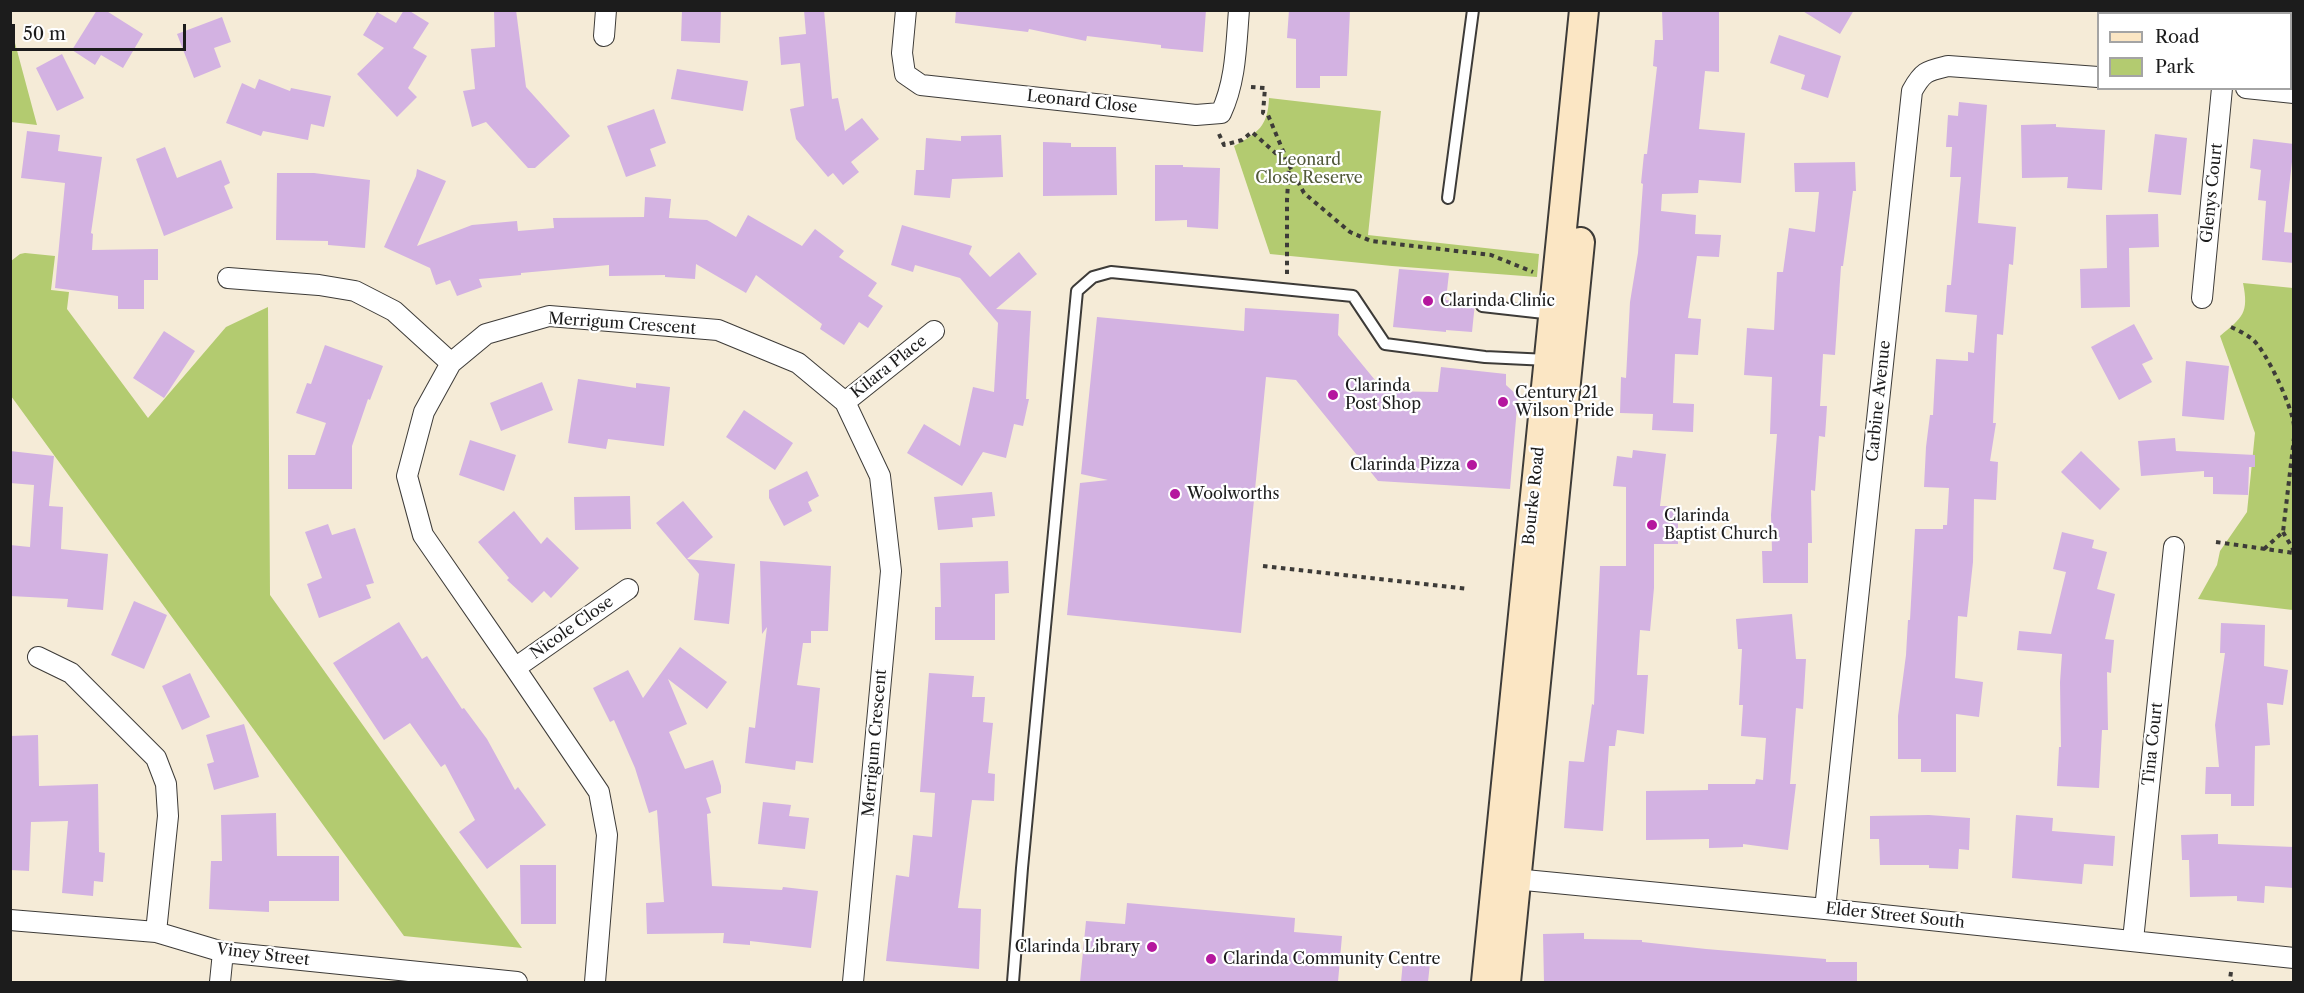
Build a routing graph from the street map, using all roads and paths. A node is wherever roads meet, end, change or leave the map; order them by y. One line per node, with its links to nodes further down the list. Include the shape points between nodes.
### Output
1 (606, 10): 7 (street)
2 (906, 10): 13 (street, Leonard Close, via 902,53 905,74 921,85 1196,115)
3 (1239, 10): 9 (street)
4 (1473, 10): 15 (lane)
5 (1584, 10): 21 (main road, Bourke Road)
6 (1604, 10): 21 (main road, Bourke Road)
7 (604, 36)
8 (2097, 77): 40 (street, Carbine Avenue, via 1948,66 1927,70 1912,91)
9 (1232, 85): 13 (street); 14 (path, via 1265,88 1263,113 1268,115)
10 (2222, 90): 19 (street, Glenys Court)
11 (2265, 90): 12 (street)
12 (2294, 93)
13 (1221, 113): 14 (path, via 1219,136 1224,145 1242,140 1252,132)
14 (1288, 165): 16 (path, via 1304,193 1350,232 1371,241 1491,255); 18 (path)
15 (1448, 198)
16 (1540, 275)
17 (228, 278): 25 (street, via 355,291 394,312)
18 (1286, 290): 24 (lane, via 1353,296 1385,344 1485,357); 50 (lane, via 1110,272 1093,277 1077,291)
19 (2202, 298)
20 (1482, 306): 21 (lane)
21 (1563, 314): 24 (main road, Bourke Road)
22 (2231, 327): 27 (path, via 2253,339 2268,360 2293,414)
23 (933, 331): 26 (street, Kilara Place)
24 (1558, 361): 39 (main road, Bourke Road)
25 (451, 363): 26 (street, Merrigum Crescent, via 486,334 549,316 718,330 798,363); 38 (street, Merrigum Crescent, via 424,412 407,476 423,535)
26 (845, 402): 49 (street, Merrigum Crescent, via 880,476 891,571)
27 (2294, 426)
28 (2294, 438): 29 (path)
29 (2283, 532): 32 (path); 33 (path)
30 (2216, 542): 32 (path)
31 (2174, 547): 43 (street, Tina Court)
32 (2264, 549): 33 (path)
33 (2294, 552)
34 (1263, 566): 36 (path)
35 (628, 589): 38 (street, Nicole Close)
36 (1468, 589)
37 (38, 657): 42 (street, via 71,673 156,758 166,784 168,816)
38 (516, 668): 48 (street, Merrigum Crescent, via 598,792 607,835)
39 (1506, 878): 40 (street, Elder Street South); 51 (main road, Bourke Road); 52 (main road, Bourke Road)
40 (1825, 909): 43 (street, Elder Street South)
41 (10, 920): 42 (street, Viney Street)
42 (156, 932): 44 (street, Viney Street)
43 (2133, 940): 45 (street, Elder Street South)
44 (224, 952): 46 (street); 47 (street, Viney Street)
45 (2294, 958)
46 (220, 982)
47 (517, 982)
48 (595, 982)
49 (853, 982)
50 (1013, 982)
51 (1486, 982)
52 (1506, 982)

